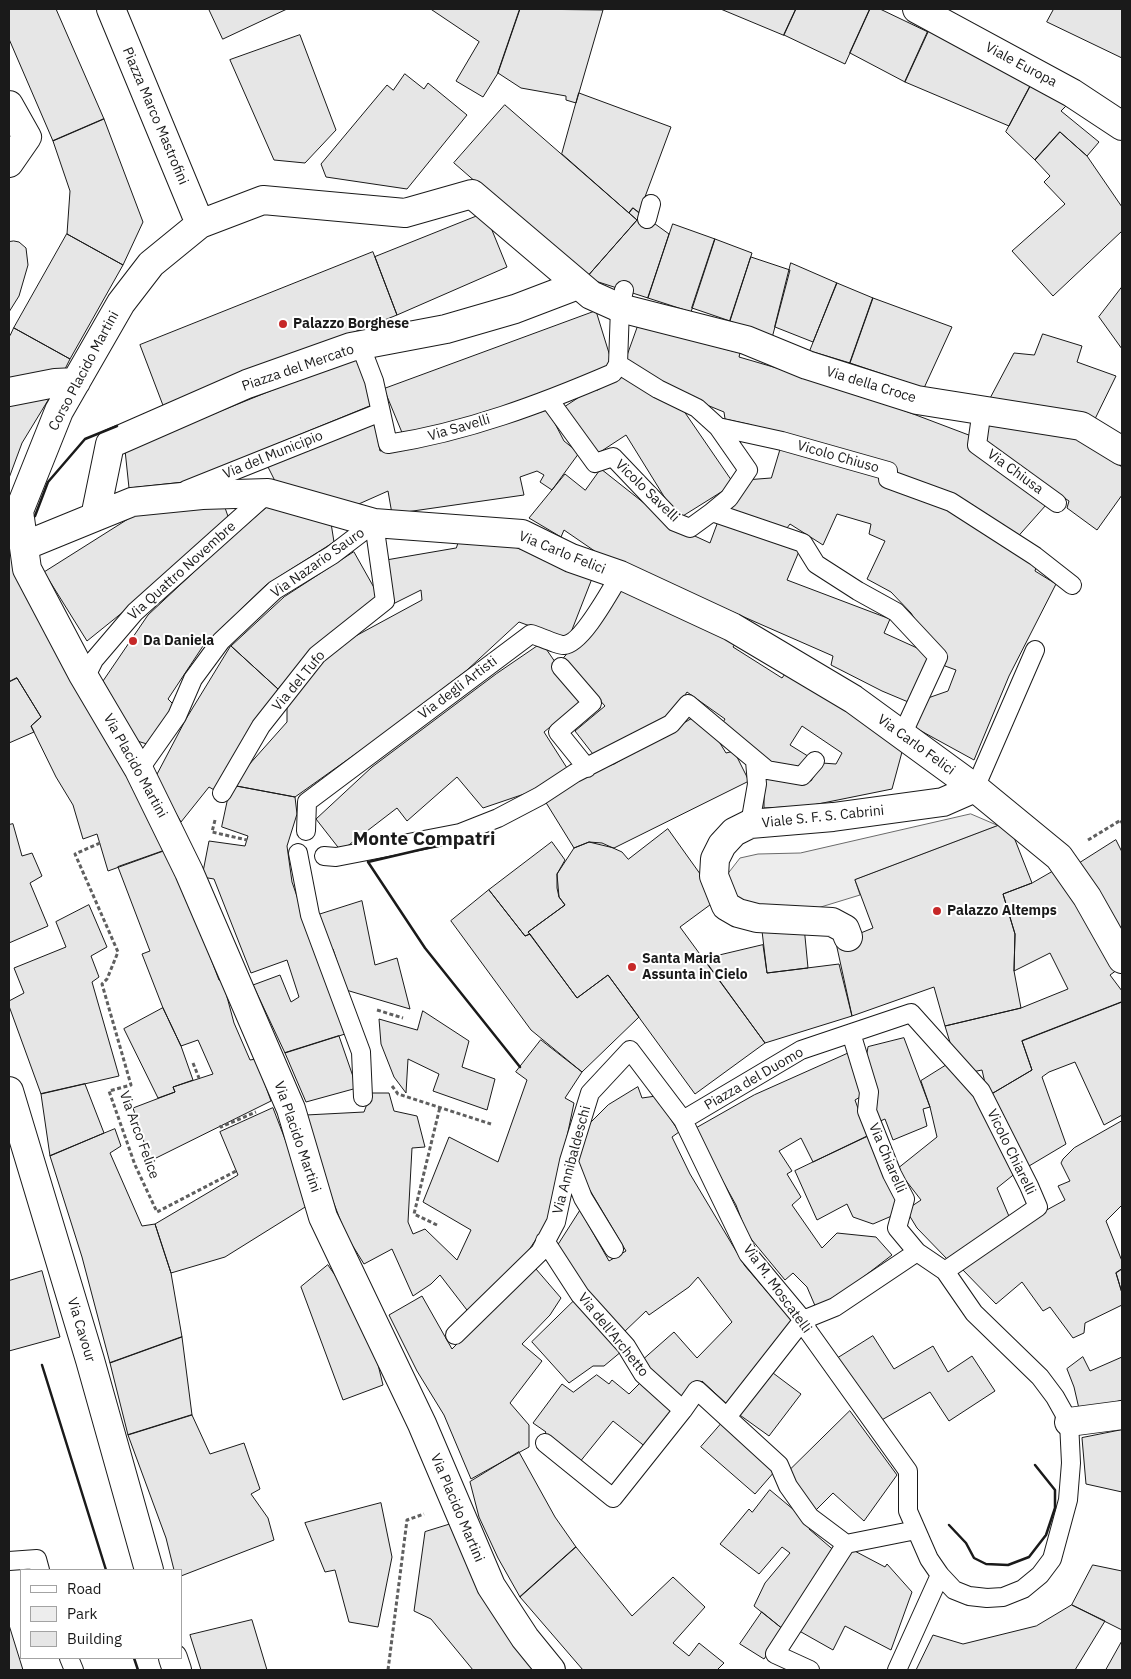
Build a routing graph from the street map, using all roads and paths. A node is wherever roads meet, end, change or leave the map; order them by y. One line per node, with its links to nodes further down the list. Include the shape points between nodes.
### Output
1 (111, 9): 6 (street, Piazza Marco Mastrofini)
2 (917, 9): 4 (street, Viale Europa, via 1072,93)
3 (9, 105): 5 (street, via 27,138)
4 (1122, 126)
5 (9, 163)
6 (200, 224): 7 (street, Corso Placido Martini, via 263,200 405,213 472,194); 11 (street, Corso Placido Martini, via 151,264 121,303)
7 (578, 285): 8 (street, Via della Croce, via 591,295); 9 (street, Piazza del Mercato, via 463,324)
8 (622, 299): 10 (lane); 14 (street, Via della Croce, via 746,340 807,365 917,400)
9 (361, 347): 15 (lane, Via Savelli); 22 (street, Piazza del Mercato, via 351,347 247,384 110,444)
10 (618, 364): 13 (lane, Via Savelli, via 613,373); 16 (lane, via 697,408)
11 (76, 382): 12 (street); 24 (street, Corso Placido Martini, via 59,411 19,511)
12 (9, 392)
13 (550, 401): 15 (lane, Via Savelli, via 424,438 388,444); 21 (lane, Vicolo Savelli, via 595,463 613,457 675,522 690,528)
14 (982, 409): 17 (street, Via della Croce, via 1081,426); 20 (lane, Via Chiusa, via 977,445)
15 (381, 412): 19 (lane, Via del Municipio)
16 (718, 428): 21 (lane, via 748,470 729,498); 26 (lane, Vicolo Chiuso, via 782,441 888,471 888,479 951,502)
17 (1122, 451)
18 (268, 493): 19 (street, Via Carlo Felici); 23 (street, Via Carlo Felici); 29 (lane, Via Quattro Novembre, via 141,606 94,660)
19 (165, 498): 22 (street, Via Carlo Felici, via 132,502)
20 (1057, 503)
21 (712, 512): 30 (lane, via 803,543 816,564 896,612 938,657)
22 (95, 517): 24 (street, Via Carlo Felici)
23 (374, 523): 25 (street, Via Carlo Felici, via 522,534 571,558); 34 (lane, Via Nazario Sauro, via 332,555 275,590 222,641 193,679 177,716); 36 (lane, Via del Tufo, via 385,601 317,655 261,726)
24 (24, 546): 29 (street, Via Placido Martini, via 27,569)
25 (620, 575): 30 (street, Via Carlo Felici, via 732,627 853,699); 38 (lane, Via degli Artisti, via 574,642 563,646 531,634 307,802)
26 (1072, 585)
27 (1035, 650): 35 (lane)
28 (561, 667): 33 (lane, via 592,703 558,732)
29 (85, 678): 34 (street, Via Placido Martini)
30 (902, 735): 35 (street, Via Carlo Felici)
31 (755, 761): 32 (lane, via 767,770 802,776); 33 (lane, via 688,704 671,724); 37 (lane, via 757,784)
32 (816, 761)
33 (587, 768): 42 (lane, via 498,818 460,833 336,857)
34 (139, 770): 51 (street, Via Placido Martini, via 189,872)
35 (975, 788): 37 (street, Viale S. F. S. Cabrini, via 943,802); 44 (street, via 1059,857)
36 (222, 793): 39 (path, via 212,832)
37 (750, 824): 43 (street, Viale S. F. S. Cabrini, via 734,832 715,859 714,876 726,906 738,914 757,918 832,922 844,929)
38 (306, 831)
39 (247, 840)
40 (100, 843): 58 (path, Via Arco Felice, via 75,854 118,952 102,984 131,1085 109,1091 136,1165 157,1212)
41 (298, 853): 52 (lane, via 310,915 361,1052)
42 (324, 856)
43 (848, 938)
44 (1122, 959)
45 (911, 1013): 46 (lane, Piazza del Duomo, via 880,1015); 63 (lane, Vicolo Chiarelli, via 981,1091 1038,1207)
46 (851, 1033): 54 (lane, Piazza del Duomo, via 801,1050); 62 (lane, Via Chiarelli, via 869,1092 867,1111 905,1199 896,1228)
47 (193, 1063): 48 (path)
48 (199, 1078)
49 (390, 1084): 53 (path, via 398,1094)
50 (9, 1091): 76 (street, Via Cavour, via 90,1360)
51 (286, 1098): 56 (path); 71 (street, Via Placido Martini, via 323,1217 422,1424)
52 (363, 1098)
53 (440, 1107): 55 (path); 59 (path, via 414,1214)
54 (684, 1120): 57 (lane, Via Annibaldeschi, via 630,1050 590,1093); 64 (lane, Via M. Moscatelli, via 748,1254)
55 (491, 1124)
56 (220, 1125)
57 (569, 1161): 60 (lane, Via Annibaldeschi, via 556,1222); 61 (lane, via 583,1198)
58 (236, 1171)
59 (437, 1225)
60 (545, 1241): 65 (lane, Via Annibaldeschi, via 540,1252); 66 (lane, Via dell'Archetto, via 580,1295 626,1346 643,1374)
61 (614, 1249)
62 (917, 1252): 63 (lane, Via Chiarelli); 64 (lane, via 835,1307)
63 (945, 1271): 69 (lane, Via Chiarelli, via 974,1313 1040,1377)
64 (803, 1320): 68 (lane); 72 (lane, Via M. Moscatelli, via 908,1472 908,1512)
65 (455, 1335)
66 (683, 1410): 68 (lane, via 697,1390); 70 (lane, via 613,1498)
67 (1122, 1415): 69 (street)
68 (727, 1417): 73 (lane, via 779,1465 788,1486 810,1517)
69 (1069, 1422): 77 (lane, via 1071,1463 1068,1500 1052,1559 1040,1576 1023,1589 1003,1597 987,1598 954,1590)
70 (545, 1443)
71 (456, 1505): 78 (path, via 407,1520); 79 (street, Via Placido Martini, via 491,1586 525,1638)
72 (916, 1530): 73 (lane); 77 (lane, via 929,1560)
73 (846, 1544): 80 (lane, via 775,1654)
74 (9, 1561): 75 (lane, via 37,1559)
75 (40, 1569)
76 (148, 1569)
77 (940, 1575): 81 (lane)
78 (388, 1670)
79 (551, 1670)
80 (810, 1670)
81 (897, 1670)

